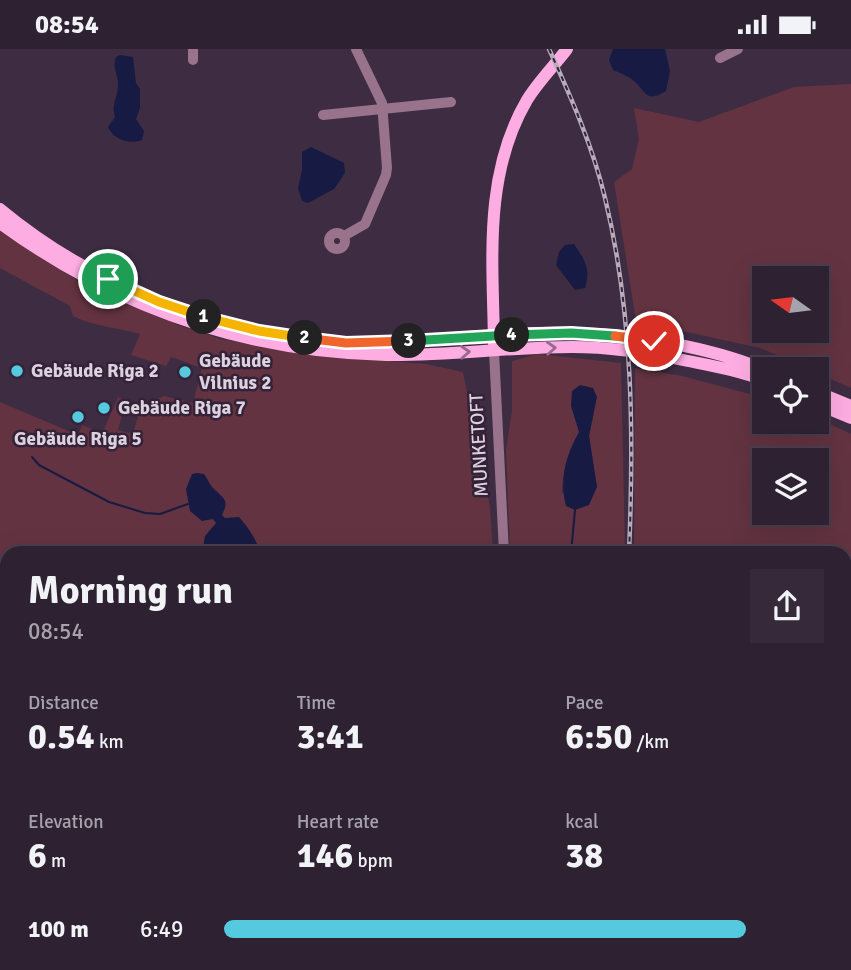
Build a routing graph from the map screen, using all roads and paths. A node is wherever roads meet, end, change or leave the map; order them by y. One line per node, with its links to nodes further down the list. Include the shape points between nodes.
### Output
1 (356, 49): 6 (street)
2 (567, 49): 11 (main road, MUNKETOFT, via 528,99 500,166 491,263)
3 (738, 49): 4 (street)
4 (720, 58)
5 (451, 101): 6 (street)
6 (383, 110): 7 (street); 10 (street, via 386,176 365,224)
7 (323, 115)
8 (0, 209): 11 (main road, via 108,279 159,302 259,331 346,343)
9 (0, 223): 12 (main road, one-way to 12, via 104,287 202,327 257,341 344,353)
10 (344, 236)
11 (494, 336): 12 (main road, MUNKETOFT); 13 (main road, via 607,334)
12 (494, 351): 14 (main road, one-way to 14, via 608,348 706,364); 19 (street, MUNKETOFT)
13 (752, 366)
14 (752, 377)
15 (829, 397): 16 (main road)
16 (851, 406)
17 (829, 409): 18 (main road)
18 (851, 418)
19 (504, 546)

